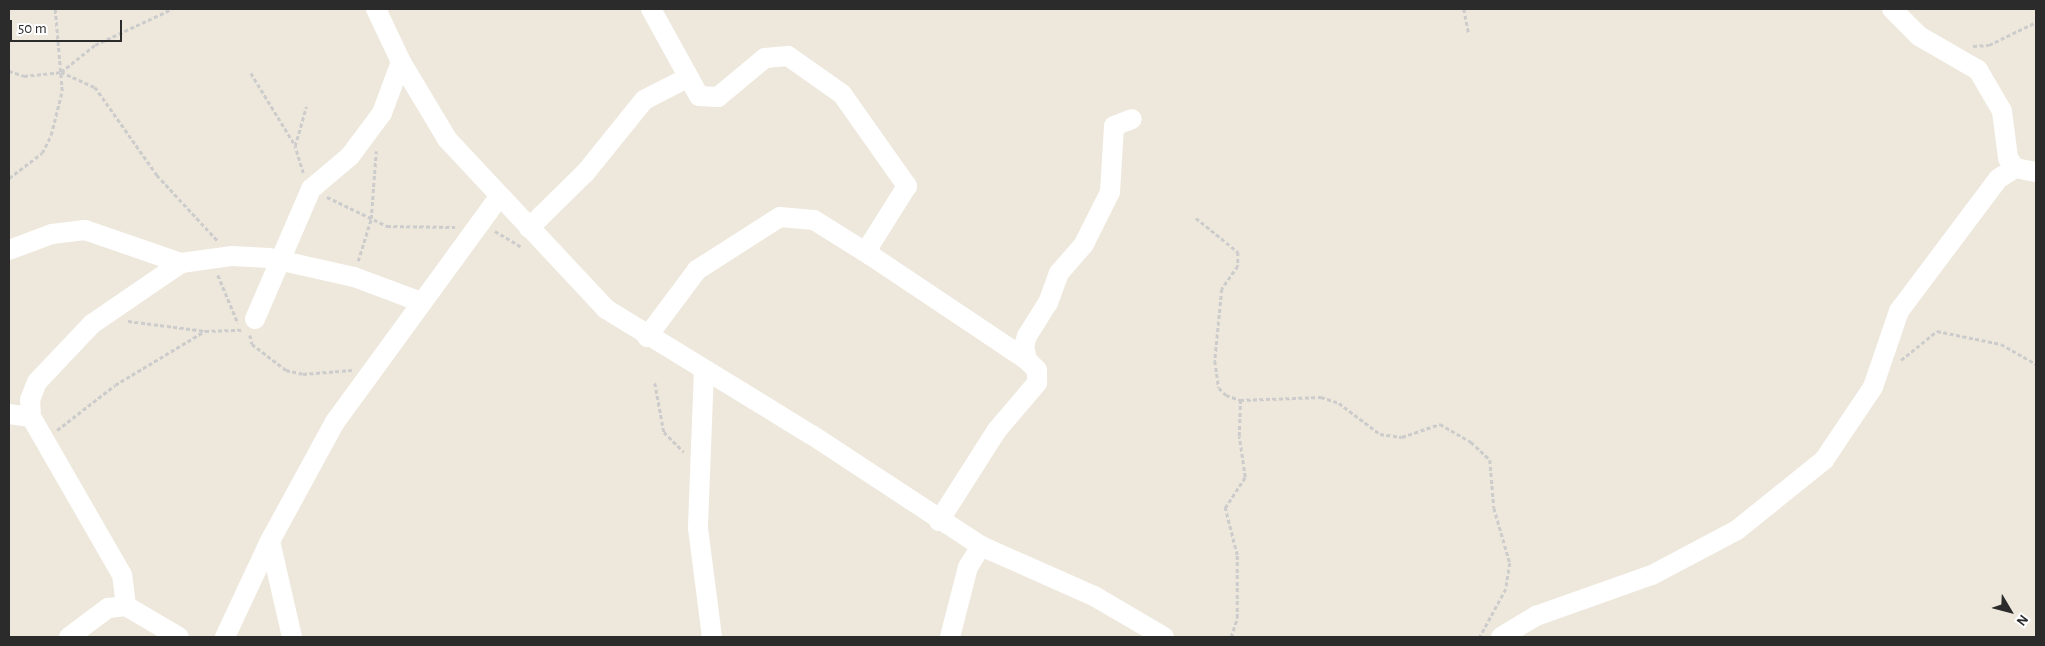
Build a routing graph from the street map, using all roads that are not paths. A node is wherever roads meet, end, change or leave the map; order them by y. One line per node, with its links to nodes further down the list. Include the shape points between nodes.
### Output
1 (376, 9): 4 (street)
2 (651, 9): 5 (street)
3 (1892, 9): 7 (street, via 1919,36 1949,50 1978,70 2002,111 2008,158)
4 (401, 62): 9 (street, via 447,139); 13 (street, via 382,112 350,156 311,189)
5 (687, 78): 10 (street, via 644,100 586,172); 12 (street, via 699,96 708,100 765,58 788,56 842,94 907,186 870,245)
6 (1132, 119): 18 (street, via 1114,126 1110,192 1084,244 1059,273 1048,303 1027,336)
7 (2015, 168): 8 (street); 33 (street, via 1998,178 1899,311 1873,387 1824,460 1737,530 1652,574 1536,616)
8 (2036, 172)
9 (500, 196): 10 (street); 15 (street)
10 (529, 228): 17 (street, via 606,309)
11 (9, 250): 14 (street, via 52,234 85,230)
12 (870, 255): 17 (street, via 814,220 780,217 698,270); 18 (street)
13 (282, 262): 14 (street, via 223,258); 15 (street, via 354,277); 16 (street)
14 (181, 263): 21 (street, via 92,324 37,382 30,400)
15 (421, 302): 23 (street, via 335,422)
16 (248, 325)
17 (646, 337): 19 (street)
18 (1027, 360): 22 (street, via 1037,370 1037,383 996,430)
19 (704, 370): 22 (street, via 812,435); 30 (street, via 698,528)
20 (9, 414): 21 (street)
21 (31, 416): 25 (street, via 122,576)
22 (939, 520): 24 (street)
23 (270, 541): 28 (street); 29 (street)
24 (980, 546): 31 (street, via 968,567); 32 (street, via 1094,596)
25 (126, 606): 26 (street, via 108,608); 27 (street)
26 (69, 637)
27 (180, 637)
28 (225, 637)
29 (292, 637)
30 (712, 637)
31 (950, 637)
32 (1164, 637)
33 (1501, 637)

